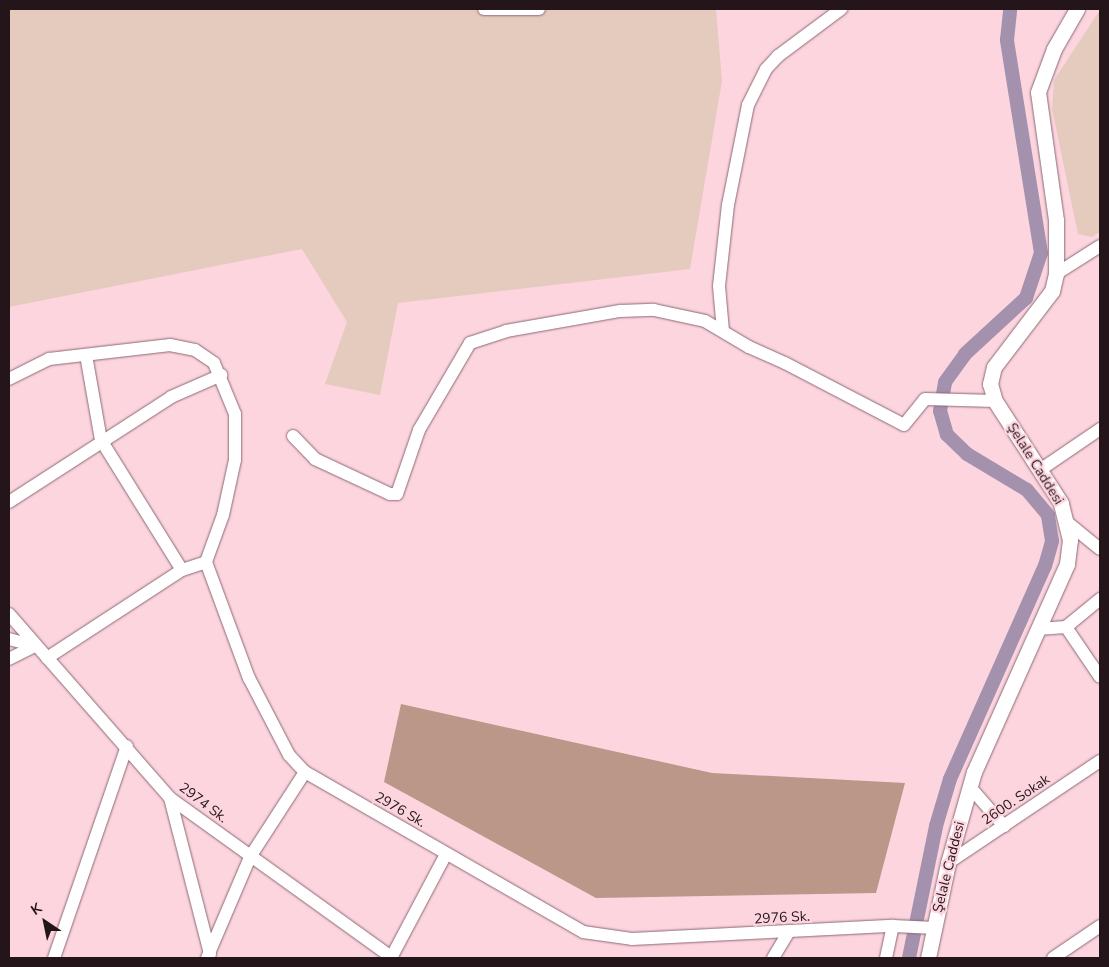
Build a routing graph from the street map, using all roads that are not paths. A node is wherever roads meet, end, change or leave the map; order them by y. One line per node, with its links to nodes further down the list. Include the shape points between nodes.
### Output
1 (484, 9): 2 (street)
2 (539, 9)
3 (841, 9): 7 (street, via 778,56 766,69 748,105 728,205 720,277)
4 (1077, 9): 6 (street, Şelale Caddesi, via 1054,49 1038,92 1056,220)
5 (1100, 246): 6 (street)
6 (1056, 274): 11 (street, Şelale Caddesi, via 1052,291 994,366 990,384)
7 (723, 331): 11 (street, via 904,425 925,398); 13 (street, via 683,314 654,310 576,316 483,336 470,343 419,430 397,494 390,494 315,459)
8 (86, 355): 9 (street, via 178,345 202,353); 10 (street, via 49,359); 14 (street)
9 (221, 375): 14 (street, via 171,397); 19 (street, via 235,414 235,460 223,515)
10 (9, 379)
11 (995, 401): 15 (street, Şelale Caddesi)
12 (1100, 429): 15 (street)
13 (293, 436)
14 (101, 440): 16 (street); 20 (street)
15 (1040, 470): 17 (street, Şelale Caddesi, via 1061,503)
16 (9, 502)
17 (1068, 523): 18 (street); 24 (street, Şelale Caddesi, via 1067,564)
18 (1100, 549)
19 (206, 562): 20 (street); 32 (street, 2976 Sk., via 249,678 289,755)
20 (182, 570): 27 (street)
21 (1100, 599): 23 (street)
22 (9, 614): 26 (street, 2974 Sk.)
23 (1066, 627): 24 (street); 29 (street)
24 (1038, 628): 33 (street, Şelale Caddesi)
25 (9, 640): 26 (street)
26 (35, 646): 27 (street, 2974 Sk.); 28 (street)
27 (47, 658): 30 (street, 2974 Sk.)
28 (9, 659)
29 (1100, 676)
30 (127, 746): 34 (street, 2974 Sk.); 44 (street)
31 (1100, 761): 35 (street, 2600. Sokak)
32 (305, 772): 36 (street, 2976 Sk.); 37 (street)
33 (970, 787): 35 (street); 38 (street, Şelale Caddesi)
34 (170, 798): 37 (street, 2974 Sk.); 43 (street)
35 (1004, 826): 38 (street, 2600. Sokak)
36 (446, 854): 42 (street, 2976 Sk., via 584,932 632,939); 45 (street)
37 (250, 857): 43 (street); 45 (street, 2974 Sk.)
38 (948, 863): 41 (street, Şelale Caddesi)
39 (893, 926): 41 (street, 2976 Sk.); 42 (street, 2976 Sk.); 47 (street)
40 (1100, 926): 49 (street)
41 (934, 928): 48 (street, Şelale Caddesi)
42 (788, 933): 46 (street)
43 (209, 956)
44 (54, 958)
45 (392, 958)
46 (773, 958)
47 (886, 958)
48 (928, 958)
49 (1053, 958)

